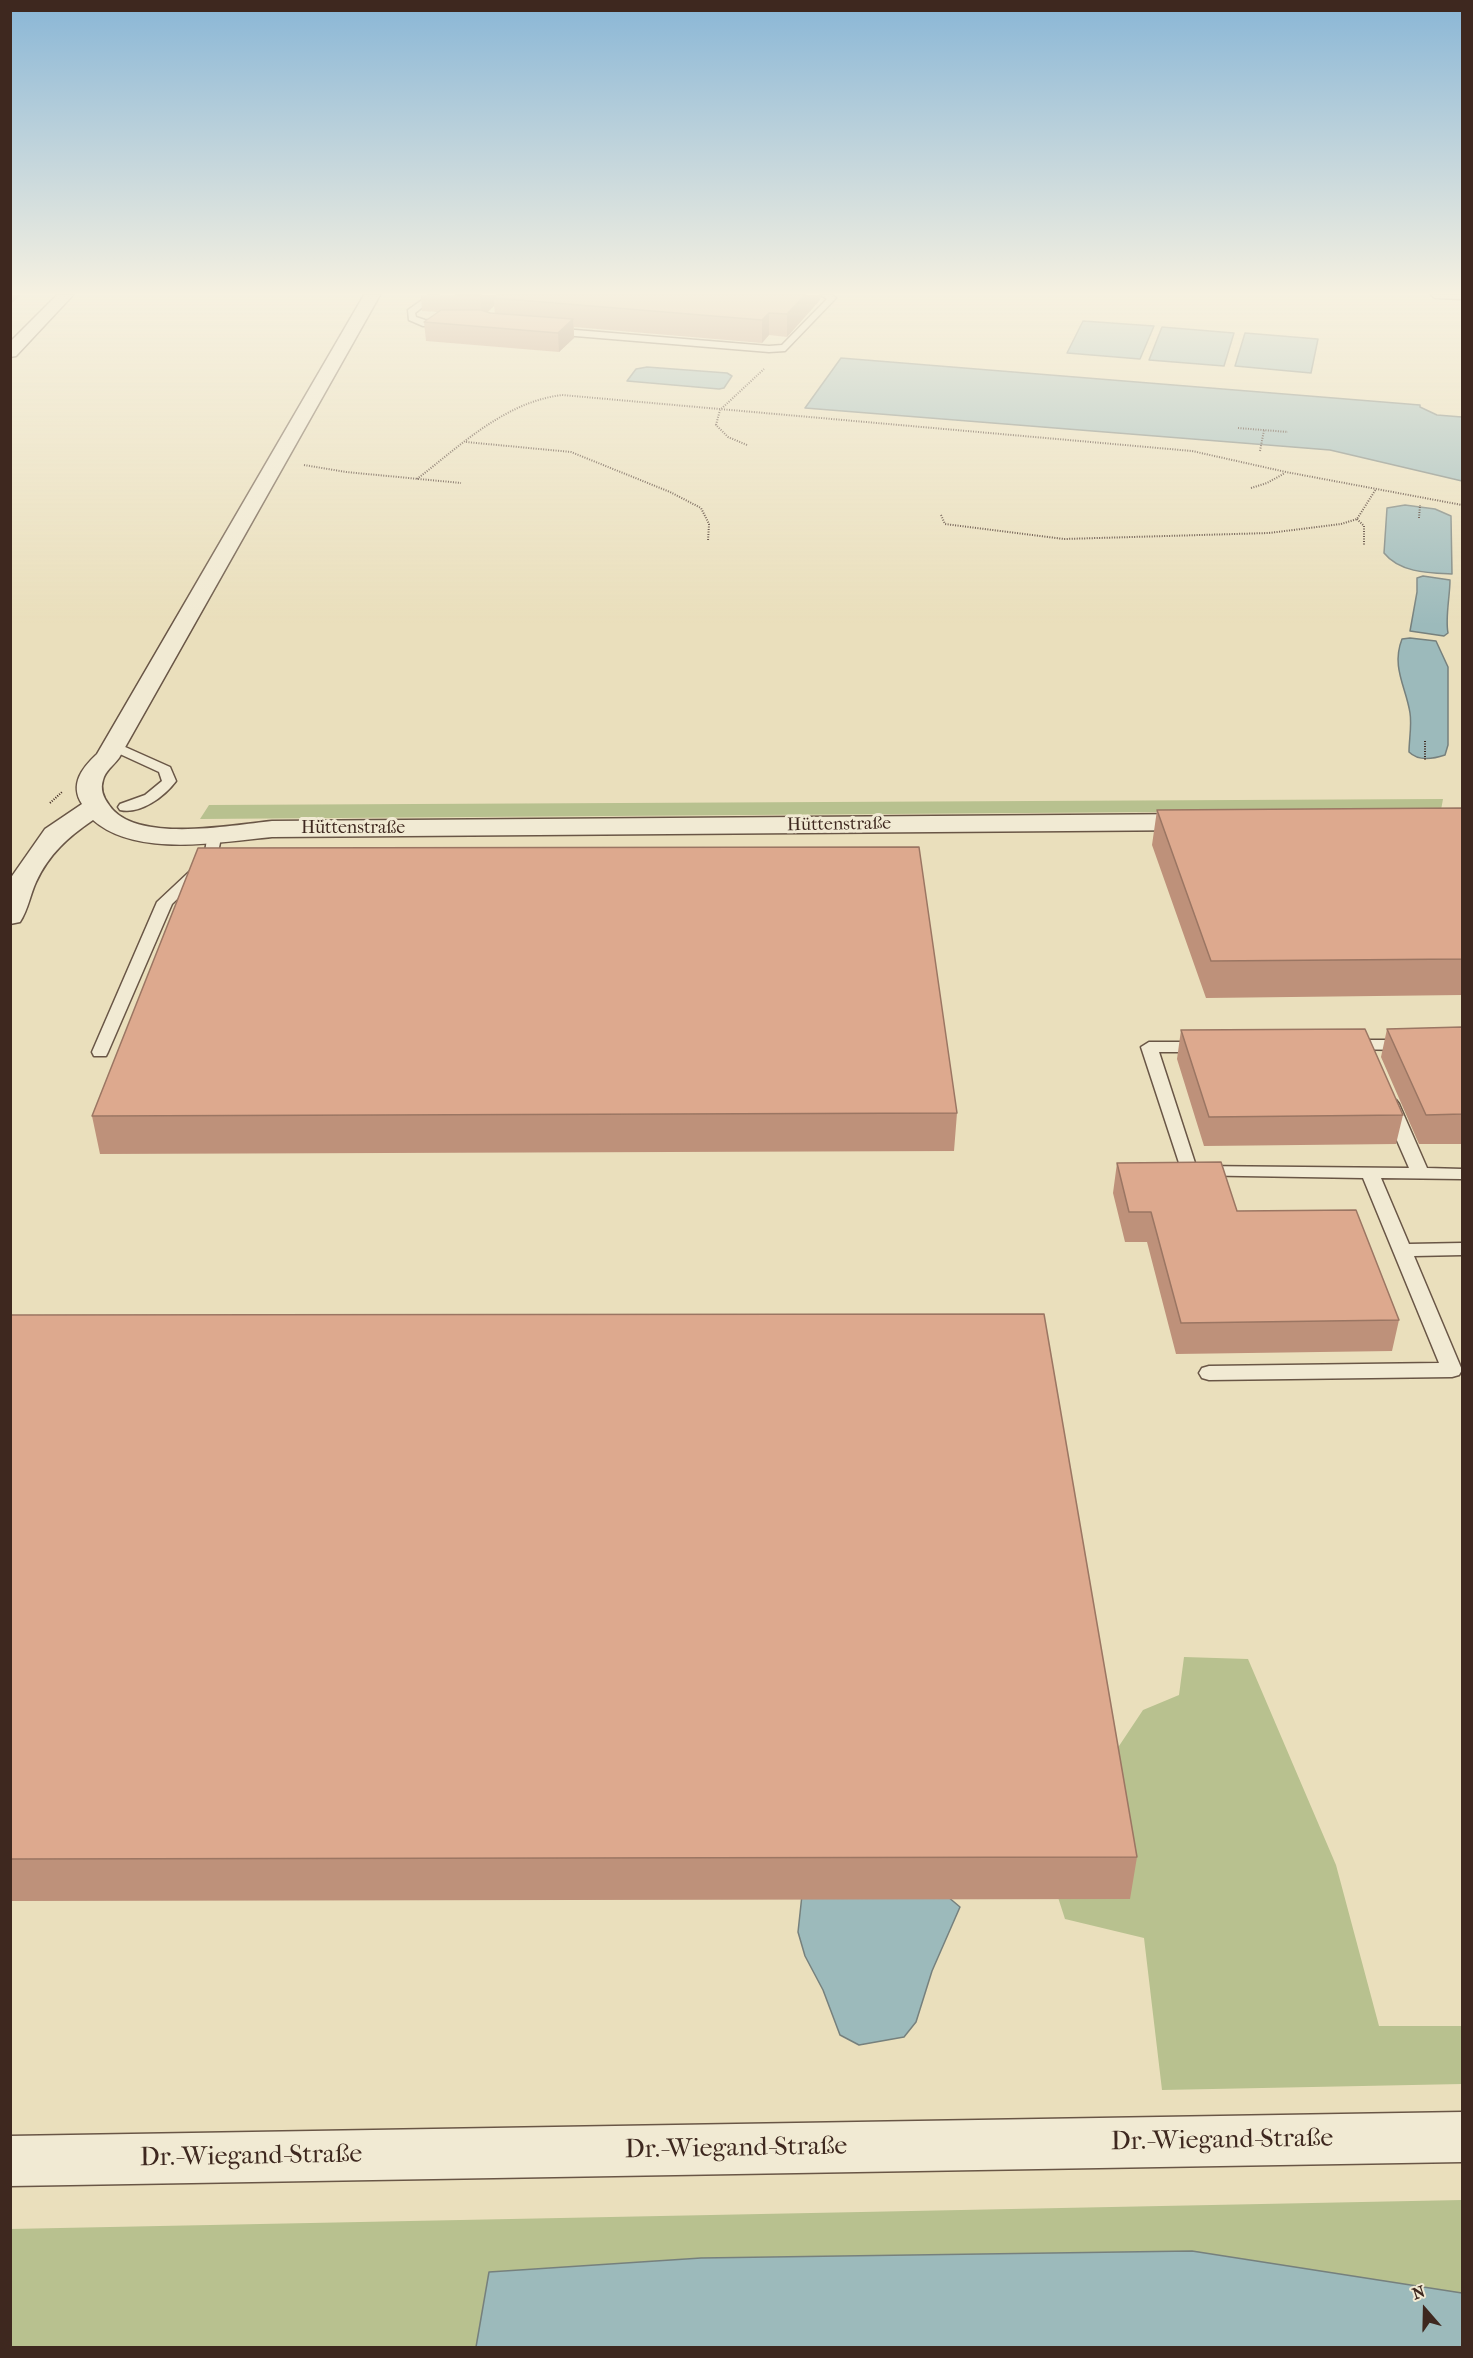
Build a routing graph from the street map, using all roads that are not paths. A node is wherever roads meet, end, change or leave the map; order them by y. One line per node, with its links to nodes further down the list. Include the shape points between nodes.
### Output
1 (309, 405): 2 (street)
2 (111, 752): 3 (street, via 92,771 88,791); 3 (lane, via 165,770 169,781 161,792 146,801)
3 (111, 812): 5 (street, Hüttenstraße); 6 (street, via 42,853)
4 (1227, 822): 5 (street, Hüttenstraße, via 283,829)
5 (215, 833): 12 (lane, via 211,859 165,902)
6 (17, 886): 7 (street)
7 (10, 916)
8 (1419, 1044): 9 (lane)
9 (1365, 1045): 10 (lane); 13 (lane)
10 (1331, 1046)
11 (1217, 1047): 15 (lane, via 1149,1047 1189,1171)
12 (100, 1052)
13 (1374, 1066)
14 (1384, 1088): 16 (lane)
15 (1371, 1173): 16 (lane); 19 (lane)
16 (1421, 1173): 17 (lane)
17 (1462, 1174)
18 (1462, 1249): 19 (lane)
19 (1402, 1250): 20 (lane, via 1452,1370)
20 (1209, 1373)
21 (1462, 2137): 22 (street, Dr.-Wiegand-Straße)
22 (10, 2162)

